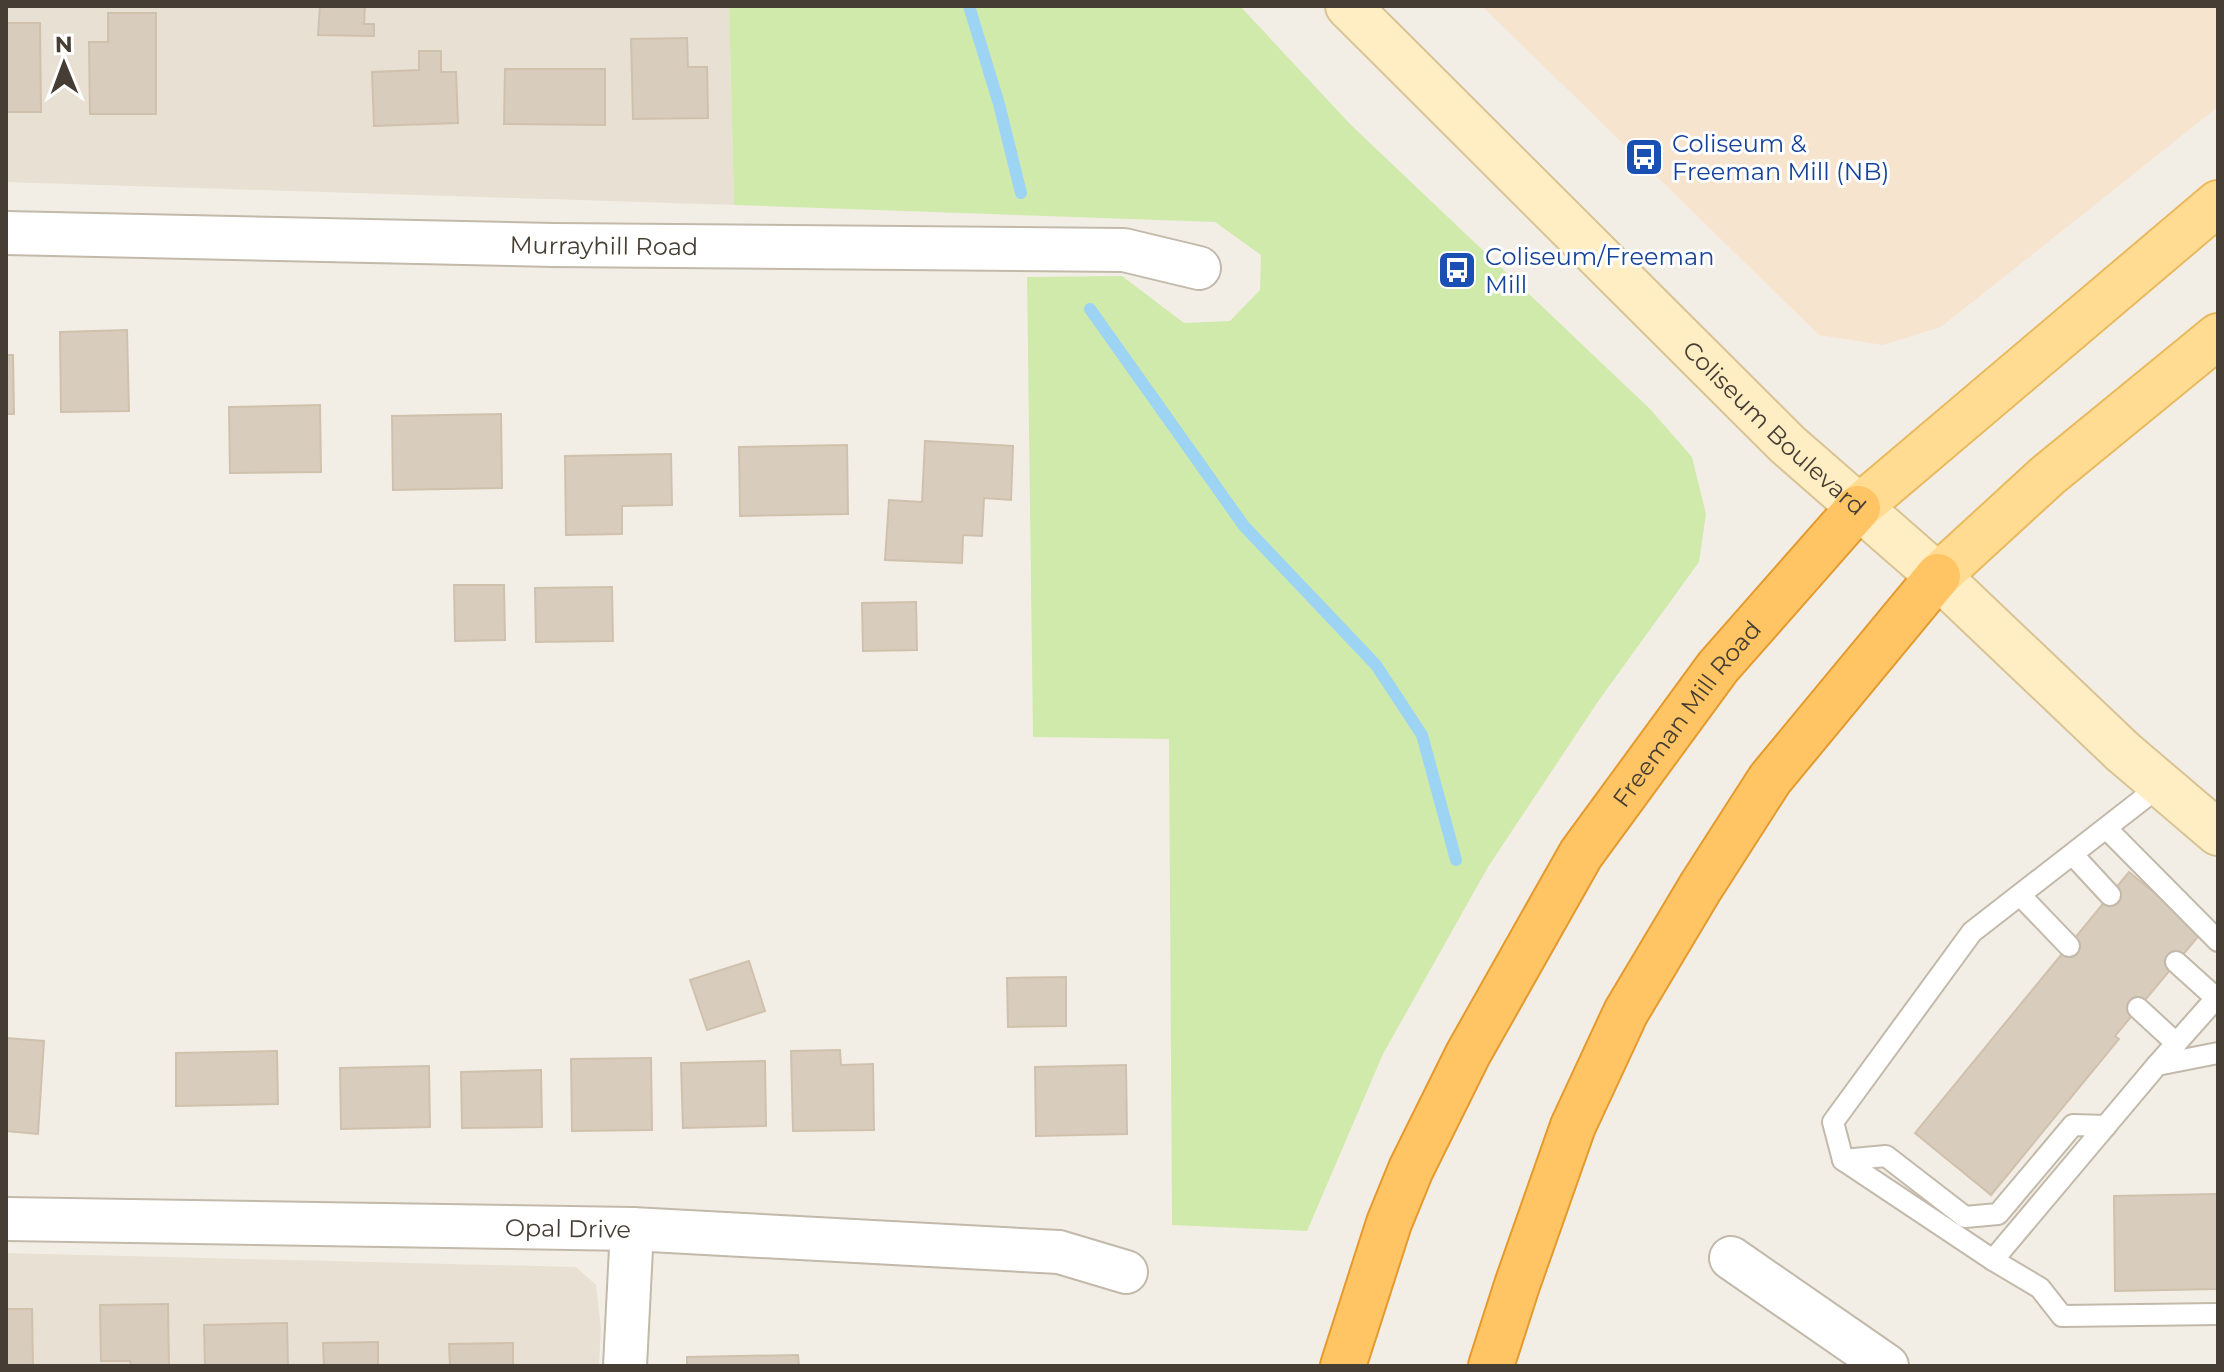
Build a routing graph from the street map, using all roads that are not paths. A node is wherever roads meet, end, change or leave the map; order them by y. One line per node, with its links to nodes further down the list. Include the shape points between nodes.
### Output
1 (1348, 6): 6 (main road, Coliseum Boulevard, via 1787,444)
2 (2218, 203): 6 (main road, Freeman Mill Road)
3 (6, 233): 4 (street, Murrayhill Road, via 1124,250)
4 (1199, 268)
5 (2218, 336): 7 (main road, via 2047,476)
6 (1858, 508): 7 (main road, Coliseum Boulevard); 31 (highway, Freeman Mill Road, via 1718,667 1581,854 1468,1054 1411,1169)
7 (1938, 576): 8 (main road, Coliseum Boulevard); 32 (highway, via 1770,779 1626,1012 1573,1126)
8 (2161, 785): 9 (lane); 10 (main road, Coliseum Boulevard)
9 (2107, 829): 11 (lane); 14 (lane)
10 (2218, 833)
11 (2073, 855): 12 (lane); 13 (lane)
12 (2020, 895): 15 (lane); 23 (lane, via 1972,932 1833,1122)
13 (2110, 895)
14 (2218, 941)
15 (2069, 946)
16 (2176, 962): 17 (lane)
17 (2217, 997): 19 (lane)
18 (2138, 1008): 19 (lane)
19 (2176, 1043): 21 (lane)
20 (2218, 1053): 21 (lane)
21 (2157, 1065): 22 (lane)
22 (2106, 1126): 23 (lane, via 2073,1125 1998,1214 1965,1217 1886,1156); 27 (lane)
23 (1843, 1160): 27 (lane)
24 (6, 1219): 25 (street, Opal Drive)
25 (632, 1229): 28 (street, Opal Drive, via 1059,1252); 30 (street)
26 (1731, 1258): 33 (street)
27 (1993, 1260): 29 (lane, via 2040,1288 2062,1316)
28 (1126, 1272)
29 (2218, 1314)
30 (625, 1366)
31 (1343, 1366)
32 (1491, 1366)
33 (1887, 1366)

